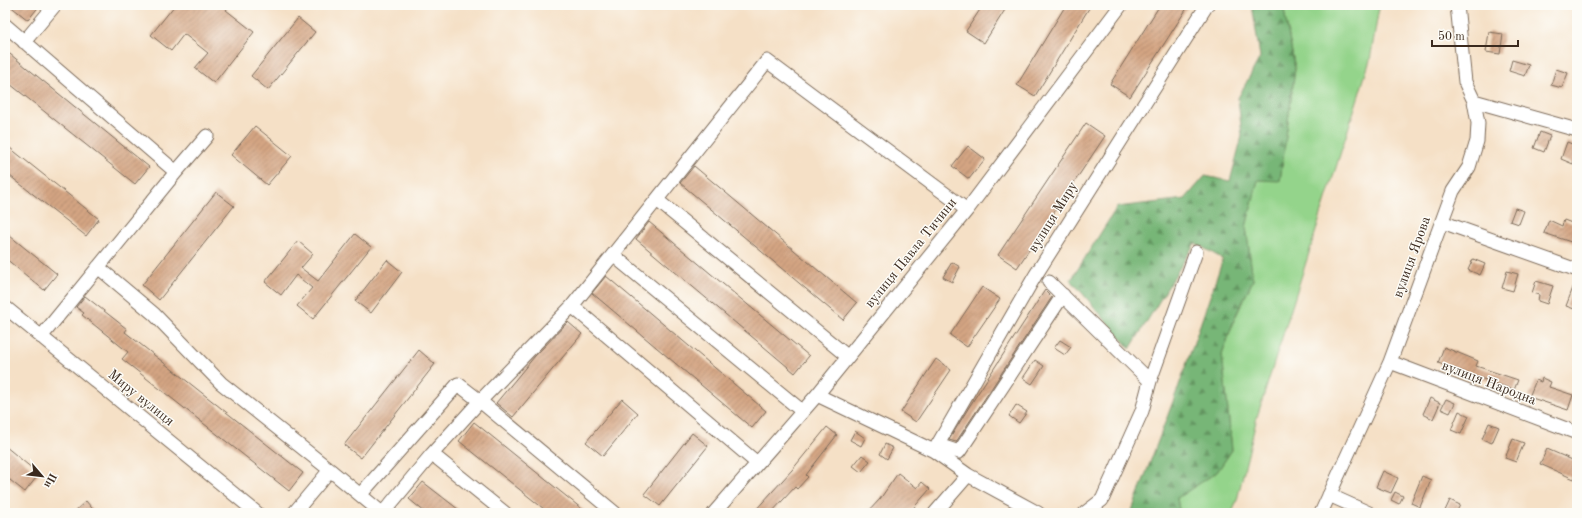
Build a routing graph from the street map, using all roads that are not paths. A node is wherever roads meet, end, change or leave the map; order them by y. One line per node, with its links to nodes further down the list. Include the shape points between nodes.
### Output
1 (55, 5): 6 (street)
2 (1122, 5): 12 (street, вулиця Павла Тичини)
3 (1206, 5): 30 (street, вулиця Миру, via 1035,276)
4 (1457, 5): 7 (street, вулиця Ярова, via 1465,82)
5 (5, 25): 6 (street)
6 (24, 42): 10 (street)
7 (1474, 101): 8 (street); 13 (street, вулиця Ярова, via 1478,123 1477,140 1469,167 1453,191)
8 (1577, 130)
9 (207, 136): 10 (street)
10 (176, 172): 16 (street)
11 (657, 200): 12 (street, via 767,61); 15 (street); 23 (street)
12 (967, 210): 23 (street, вулиця Павла Тичини)
13 (1442, 222): 17 (street); 24 (street, вулиця Ярова)
14 (1196, 252): 25 (street)
15 (613, 255): 20 (street); 28 (street)
16 (98, 267): 22 (street); 33 (street, via 154,314 221,383)
17 (1577, 270)
18 (1049, 282): 19 (street)
19 (1063, 295): 25 (street); 30 (street, via 959,452)
20 (572, 306): 27 (street); 32 (street)
21 (5, 307): 22 (street, Миру вулиця)
22 (41, 337): 38 (street, Миру вулиця)
23 (848, 356): 26 (street, вулиця Павла Тичини)
24 (1390, 362): 29 (street, вулиця Народна); 36 (street, вулиця Ярова)
25 (1150, 381): 46 (street, via 1142,411 1102,500)
26 (817, 395): 28 (street, вулиця Павла Тичини); 30 (street)
27 (480, 401): 31 (street); 35 (street, via 458,384); 42 (street)
28 (802, 412): 32 (street, вулиця Павла Тичини)
29 (1577, 434)
30 (936, 448): 34 (street)
31 (432, 454): 40 (street); 41 (street)
32 (757, 463): 43 (street, вулиця Павла Тичини)
33 (330, 470): 35 (street); 39 (street)
34 (968, 475): 37 (street); 44 (street)
35 (360, 495): 40 (street)
36 (1329, 495): 47 (street, вулиця Ярова); 48 (street)
37 (1016, 508): 45 (street)
38 (257, 513)
39 (294, 513)
40 (383, 513)
41 (505, 513)
42 (615, 513)
43 (714, 513)
44 (934, 513)
45 (1038, 513)
46 (1085, 513)
47 (1321, 513)
48 (1369, 513)

